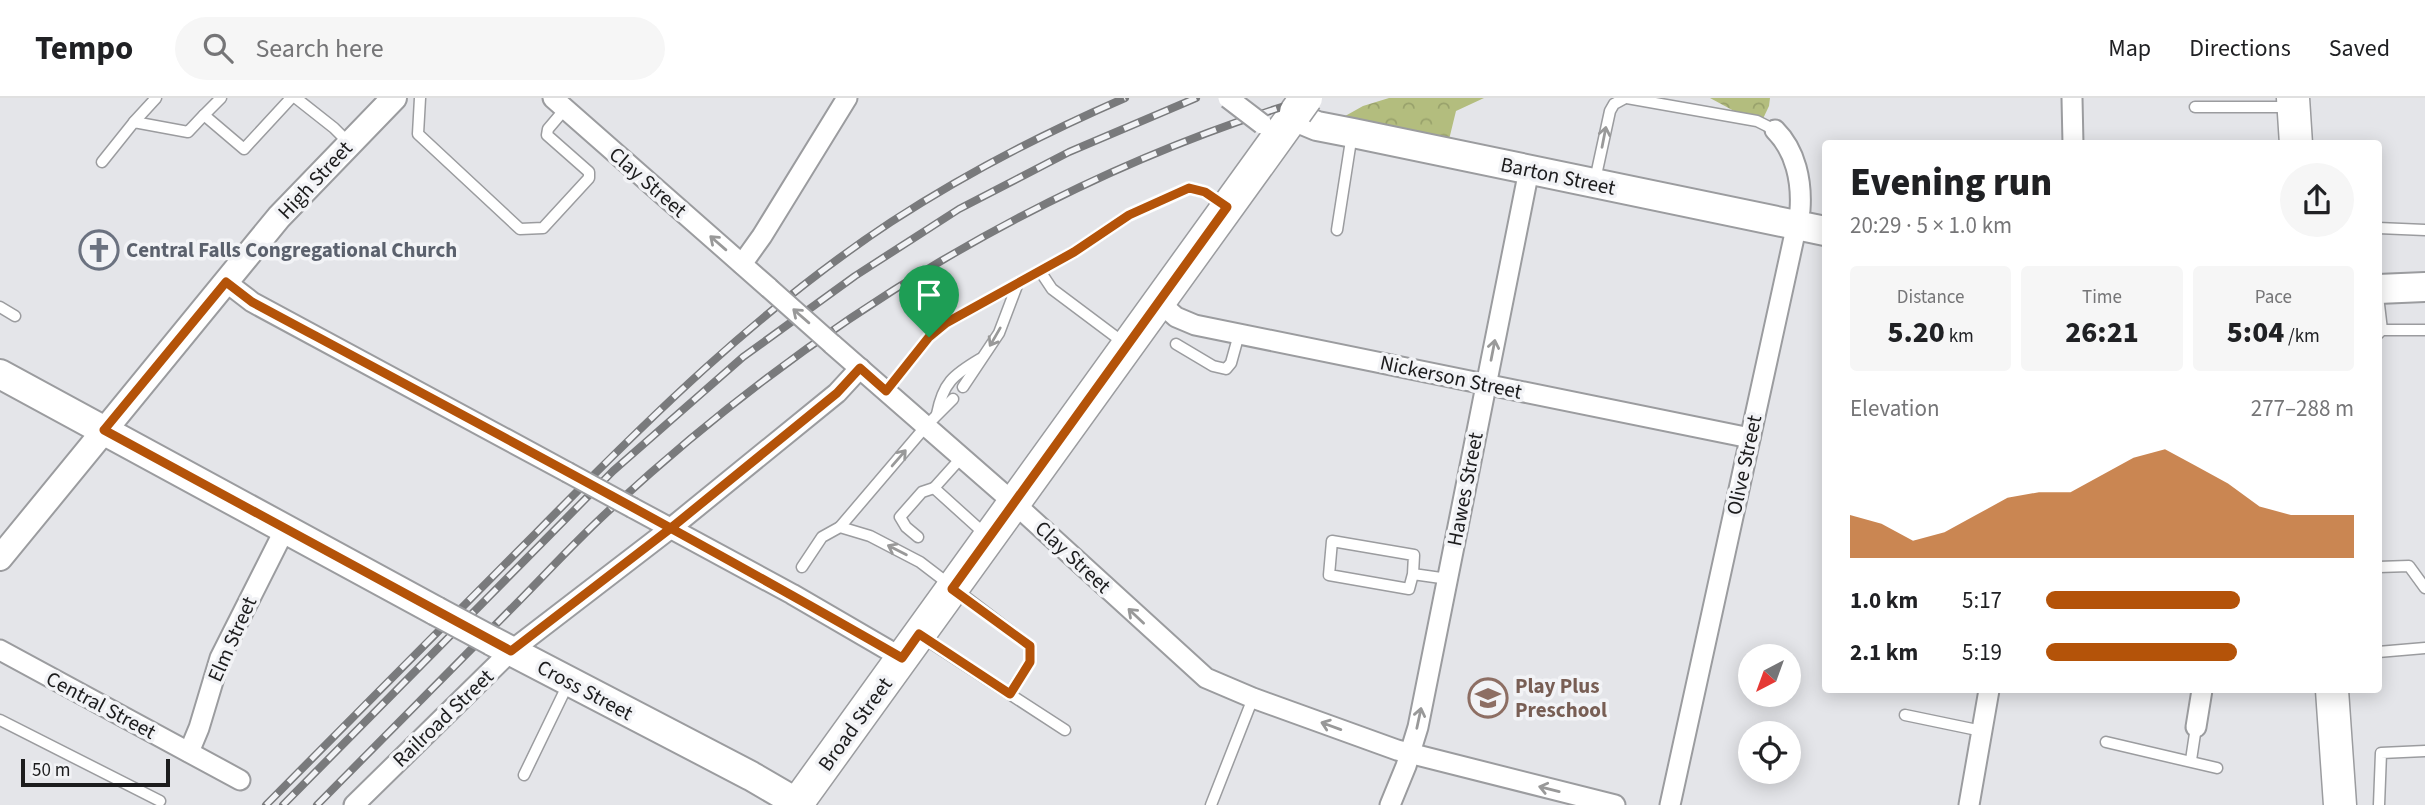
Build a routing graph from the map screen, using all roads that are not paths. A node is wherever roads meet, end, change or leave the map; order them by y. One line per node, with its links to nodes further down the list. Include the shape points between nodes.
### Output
1 (156, 98): 16 (lane)
2 (221, 98): 14 (lane)
3 (294, 98): 10 (lane); 14 (lane, via 244,149)
4 (394, 98): 21 (street, High Street)
5 (420, 98): 12 (lane, via 418,134 520,229 543,228 589,178 589,172 547,135)
6 (846, 98): 31 (street)
7 (1228, 98): 15 (street, Barton Street, bridge)
8 (1628, 98): 17 (lane, via 1757,121); 24 (lane, one-way to 8, via 1610,111)
9 (2072, 98): 19 (street)
10 (311, 102): 21 (lane)
11 (2293, 102): 13 (lane); 20 (main road)
12 (559, 104): 31 (street, Clay Street, one-way to 12)
13 (2195, 107)
14 (204, 115): 16 (lane, via 187,132)
15 (1287, 117): 18 (main road, Barton Street); 25 (main road, Broad Street)
16 (134, 122): 22 (lane)
17 (1775, 131): 26 (street, Olive Street, via 1782,137 1800,181)
18 (1353, 134): 23 (main road, Barton Street); 28 (lane)
19 (2073, 140)
20 (2296, 140)
21 (349, 144): 33 (street, High Street)
22 (102, 162)
23 (1529, 170): 24 (main road, Barton Street); 48 (street, Hawes Street, one-way to 23)
24 (1595, 184): 26 (main road, Barton Street)
25 (1227, 207): 32 (lane, via 1205,192 1189,188 1129,215); 37 (main road, Broad Street)
26 (1797, 225): 29 (main road, Barton Street); 54 (street, Olive Street)
27 (2382, 228): 30 (lane)
28 (1337, 230)
29 (1822, 230)
30 (2425, 230)
31 (742, 264): 46 (street, Clay Street, one-way to 31, bridge)
32 (1040, 271): 34 (lane); 44 (lane, via 1052,289)
33 (226, 282): 53 (street, High Street); 59 (street, bridge, via 252,302)
34 (1018, 283): 45 (lane, one-way to 45, via 999,333); 50 (lane, via 937,330)
35 (2425, 287): 36 (main road)
36 (2382, 289)
37 (1158, 302): 42 (street, Nickerson Street, via 1184,321); 44 (main road, Broad Street)
38 (0, 307): 39 (lane)
39 (15, 316)
40 (2425, 330): 41 (lane)
41 (2382, 332)
42 (1239, 334): 43 (lane, via 1226,369); 48 (street, Nickerson Street)
43 (1176, 344)
44 (1128, 345): 57 (main road, Broad Street)
45 (983, 357): 49 (lane); 52 (lane, via 956,373 941,393)
46 (860, 368): 50 (street, Clay Street); 59 (street, Railroad Street, via 837,393)
47 (0, 374): 53 (main road, Cross Street)
48 (1486, 384): 54 (street, Nickerson Street); 67 (street, Hawes Street)
49 (962, 387)
50 (886, 391): 52 (street, Clay Street)
51 (953, 400): 52 (lane)
52 (931, 420): 55 (street, Clay Street); 58 (lane, one-way to 52)
53 (104, 430): 60 (main road, Cross Street); 63 (street, High Street)
54 (1750, 438): 100 (street, Olive Street)
55 (961, 458): 56 (lane); 57 (street, Clay Street)
56 (934, 488): 61 (lane, via 922,492 900,517); 62 (lane)
57 (1014, 503): 62 (main road, Broad Street); 80 (street, Clay Street, one-way to 57, via 1195,670)
58 (839, 527): 64 (lane, via 822,537); 69 (lane, one-way to 58, via 920,562 870,536)
59 (671, 528): 70 (street, Railroad Street); 71 (street)
60 (285, 529): 70 (main road, Cross Street, bridge); 88 (street, Elm Street, via 220,658)
61 (918, 537)
62 (989, 537): 69 (main road, Broad Street)
63 (0, 558)
64 (802, 567)
65 (2382, 567): 68 (lane, via 2409,566)
66 (1413, 574): 66 (lane, via 1414,555 1332,541 1329,575 1409,589); 67 (lane)
67 (1447, 579): 89 (street, Hawes Street, one-way to 67)
68 (2425, 588)
69 (952, 589): 71 (main road, Broad Street); 79 (lane, via 1030,646 1030,662)
70 (501, 646): 75 (main road, Cross Street); 96 (street, Railroad Street)
71 (911, 646): 79 (lane); 95 (main road, Broad Street)
72 (2425, 648): 74 (lane)
73 (0, 650): 88 (street, Central Street)
74 (2382, 652)
75 (569, 682): 92 (lane); 95 (main road, Cross Street)
76 (1988, 693): 85 (street)
77 (2202, 693): 83 (street)
78 (2332, 693): 102 (main road)
79 (1010, 694): 84 (lane)
80 (1253, 698): 89 (street, Clay Street, one-way to 80); 97 (lane)
81 (1905, 715): 85 (lane)
82 (0, 720): 94 (lane)
83 (2196, 727): 90 (lane)
84 (1065, 730)
85 (1982, 731): 101 (street)
86 (2106, 742): 90 (lane)
87 (2425, 751): 103 (lane, via 2381,753)
88 (189, 752): 93 (street, Central Street)
89 (1411, 754): 98 (street, Hawes Street); 99 (street, Clay Street, one-way to 89)
90 (2191, 761): 91 (lane)
91 (2217, 768)
92 (524, 775)
93 (240, 780)
94 (160, 801)
95 (798, 804)
96 (354, 805)
97 (1211, 805)
98 (1390, 805)
99 (1615, 805)
100 (1670, 805)
101 (1969, 805)
102 (2340, 805)
103 (2379, 805)

